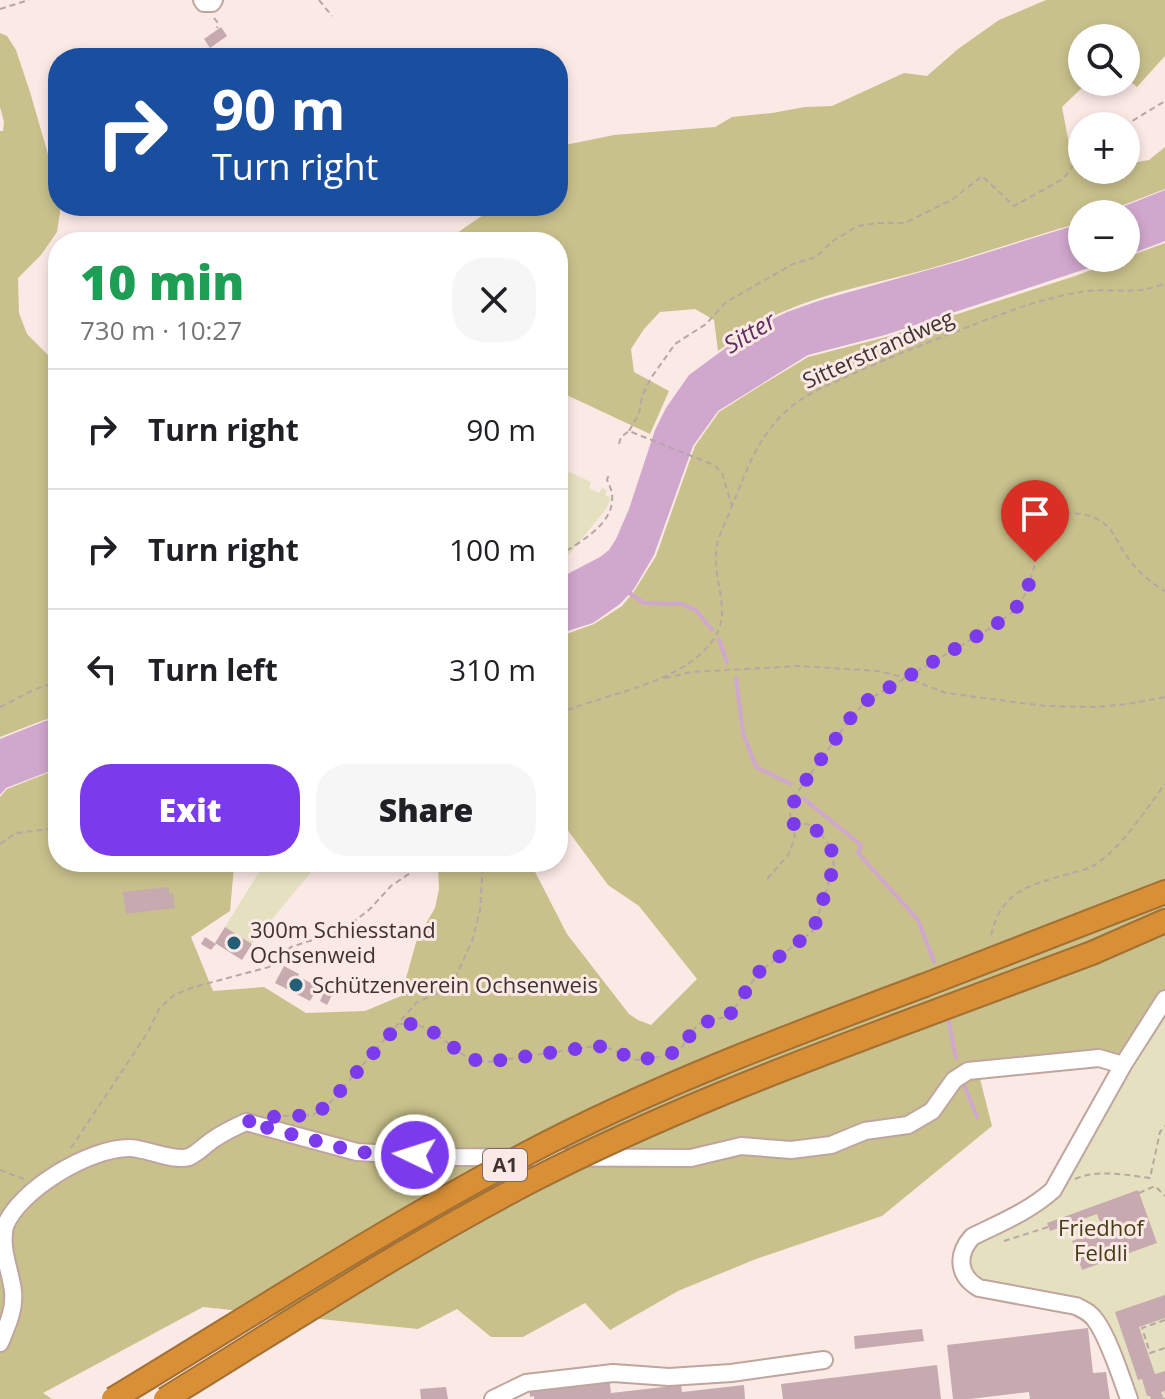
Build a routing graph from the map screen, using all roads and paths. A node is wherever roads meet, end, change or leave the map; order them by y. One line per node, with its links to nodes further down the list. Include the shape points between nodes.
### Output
1 (29, 0): 5 (path)
2 (202, 0): 3 (street)
3 (214, 0)
4 (319, 0): 6 (path)
5 (0, 9)
6 (332, 16)
7 (1165, 101): 8 (path)
8 (1140, 116)
9 (1068, 172): 11 (path, via 1014,206 982,176 953,199 905,223 858,226 816,257 793,264 726,302 706,324 675,344 651,378)
10 (1165, 284): 14 (path, Sitterstrandweg, via 1039,301 814,391 768,429)
11 (629, 431): 12 (path); 14 (path, via 714,465 722,473)
12 (619, 444)
13 (609, 474): 15 (path, via 613,504 604,522)
14 (732, 507): 17 (path, Sitterstrandweg, via 717,543 722,620 714,640)
15 (568, 549)
16 (1165, 591): 18 (path, via 1151,583 1108,527 1092,515 1068,512 1053,517 1027,591 1014,611)
17 (662, 678): 18 (path, via 800,666); 22 (path, Sitterstrandweg)
18 (907, 678): 20 (path, via 946,693 1045,706 1097,707); 24 (path, via 868,700 852,716 797,793)
19 (48, 685): 21 (path)
20 (1165, 697)
21 (0, 707)
22 (568, 710)
23 (1165, 784): 33 (path, via 1112,850 1091,867 1026,887 1005,903)
24 (792, 824): 29 (path, via 795,836 789,854); 36 (path, via 808,824 831,848 834,866 813,931 759,972 729,1016 698,1024 679,1051 636,1060 596,1046 488,1062 469,1059 416,1024)
25 (48, 829): 26 (path, via 16,833)
26 (0, 844)
27 (412, 872): 40 (path, via 343,930 291,947 269,967 174,995 159,1009)
28 (482, 872): 36 (path, via 480,911 453,983 416,1003)
29 (767, 879)
30 (1165, 892): 54 (highway, A1, bridge, via 629,1104 433,1204)
31 (1165, 921): 34 (highway, A1)
32 (1165, 932): 34 (highway, A1)
33 (991, 935)
34 (1092, 953): 55 (highway, A1, bridge, via 791,1065 541,1176)
35 (1165, 999): 37 (street)
36 (399, 1024): 38 (path, via 328,1105 313,1115)
37 (1123, 1065): 38 (street, via 1099,1058 968,1071 954,1080 932,1111 908,1125 865,1131 831,1145 791,1150 741,1146 691,1158 357,1152); 45 (street)
38 (246, 1122): 43 (street, via 189,1157 109,1150)
39 (1165, 1126): 42 (path)
40 (70, 1150)
41 (0, 1170): 43 (path)
42 (1150, 1178): 44 (path); 45 (path, via 1084,1175)
43 (39, 1186): 51 (street, via 12,1215 2,1235 13,1309)
44 (1155, 1186): 46 (path); 47 (path)
45 (1053, 1190): 57 (street, via 1019,1215 972,1237 961,1258 963,1273 979,1288 1087,1311 1103,1334)
46 (1139, 1193)
47 (1165, 1196)
48 (1048, 1227): 49 (path)
49 (1004, 1241)
50 (1165, 1320): 52 (path, via 1142,1328 1150,1353)
51 (0, 1343)
52 (1165, 1348)
53 (824, 1360): 56 (street, via 731,1373 613,1373 526,1383)
54 (113, 1399)
55 (165, 1399)
56 (493, 1399)
57 (1129, 1399)

